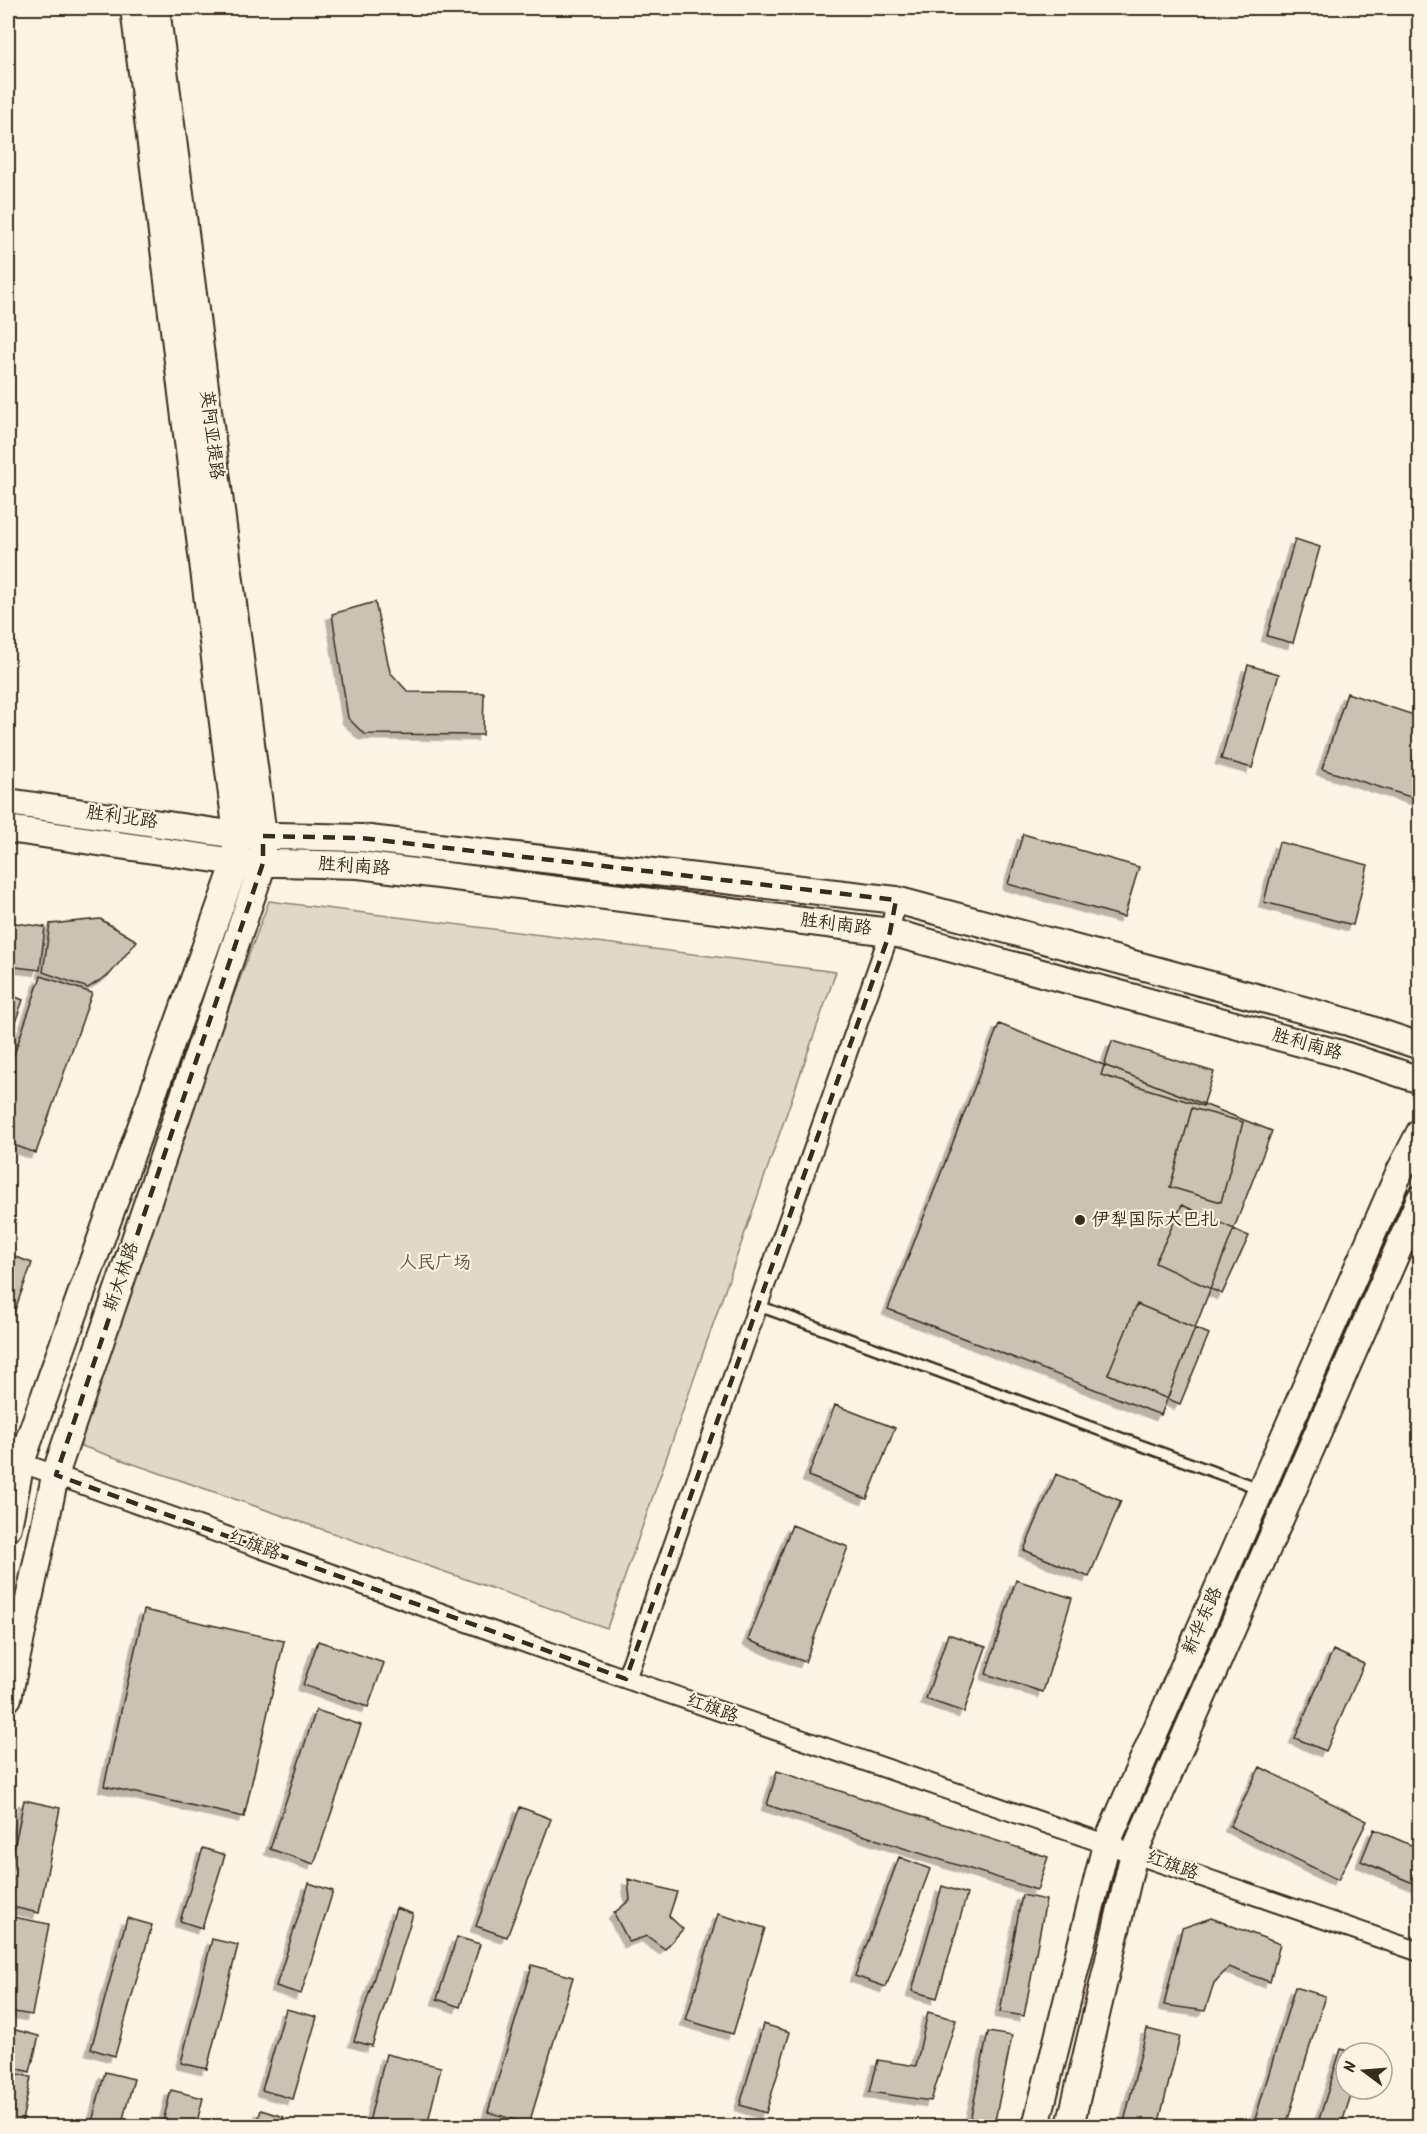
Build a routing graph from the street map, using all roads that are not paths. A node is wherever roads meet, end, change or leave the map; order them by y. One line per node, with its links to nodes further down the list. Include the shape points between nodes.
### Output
1 (134, 8): 5 (main road, 英阿亚提路)
2 (156, 8): 6 (main road, 英阿亚提路)
3 (8, 802): 5 (main road, 胜利北路)
4 (8, 829): 7 (main road, 胜利北路)
5 (237, 835): 6 (main road, 胜利南路); 7 (main road, 英阿亚提路)
6 (263, 836): 8 (main road, 英阿亚提路); 9 (main road, 胜利南路, via 361,838)
7 (236, 862): 8 (main road, 胜利南路); 16 (main road, 斯大林路)
8 (263, 863): 10 (main road, 胜利南路, via 359,865); 17 (main road, 斯大林路)
9 (896, 900): 10 (street); 11 (main road, 胜利南路, via 1348,1022)
10 (890, 932): 12 (main road, 胜利南路, via 1338,1053); 15 (street)
11 (1419, 1046)
12 (1419, 1080)
13 (1419, 1132): 18 (main road, 新华东路)
14 (1419, 1199): 23 (main road, 新华东路)
15 (759, 1306): 18 (lane); 20 (street)
16 (14, 1460): 17 (street, 红旗路); 19 (main road, 斯大林路)
17 (56, 1475): 20 (street, 红旗路); 21 (main road, 斯大林路)
18 (1261, 1489): 22 (main road, 新华东路)
19 (8, 1527)
20 (626, 1679): 22 (street, 红旗路)
21 (8, 1698)
22 (1106, 1845): 23 (street, 红旗路); 25 (main road, 新华东路)
23 (1134, 1853): 24 (street, 红旗路); 26 (main road, 新华东路)
24 (1419, 1952)
25 (1036, 2127)
26 (1070, 2127)

